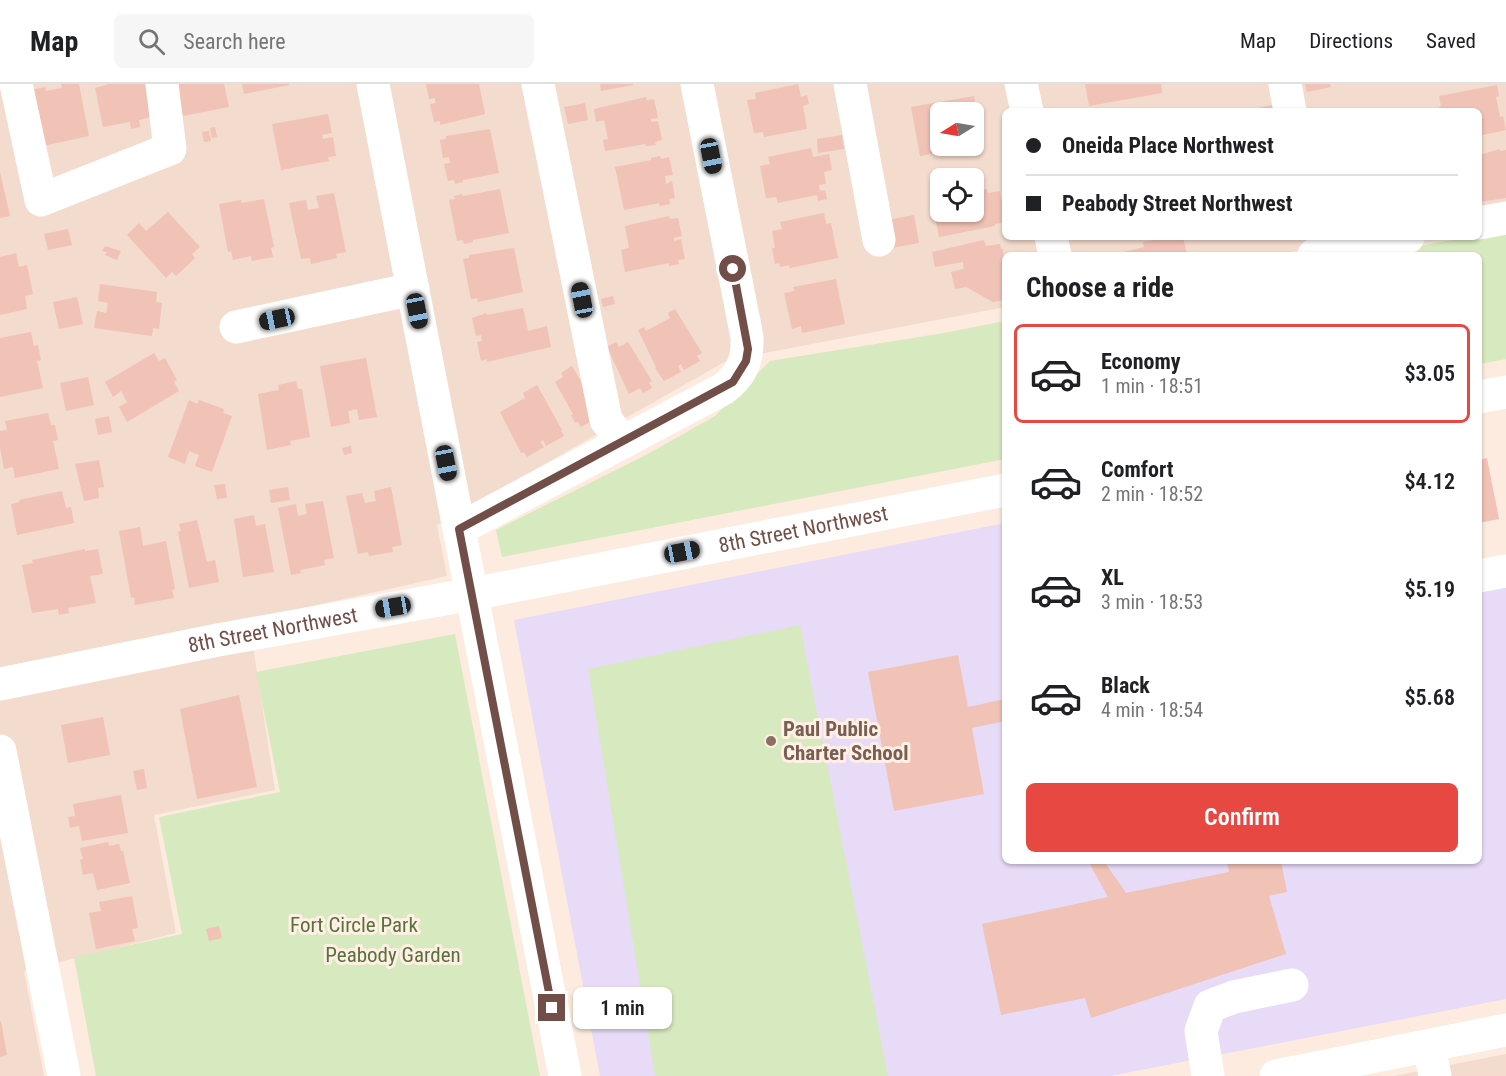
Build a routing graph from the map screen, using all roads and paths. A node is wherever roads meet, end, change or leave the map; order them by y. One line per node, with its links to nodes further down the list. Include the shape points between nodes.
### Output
1 (16, 84): 2 (street, via 41,200 170,149)
2 (162, 84)
3 (373, 84): 16 (street)
4 (538, 84): 20 (street, via 606,420)
5 (850, 84): 13 (street)
6 (1021, 84): 9 (street)
7 (1285, 84): 10 (street)
8 (704, 85): 20 (street, via 747,337 746,361 733,382 723,389)
9 (1026, 108)
10 (1289, 108)
11 (1506, 218): 12 (street)
12 (1482, 222)
13 (879, 240)
14 (1393, 240): 15 (street)
15 (1331, 252)
16 (413, 290): 17 (street); 22 (street)
17 (236, 327)
18 (1506, 392): 19 (street)
19 (1482, 396)
20 (623, 442): 22 (street)
21 (1002, 491): 25 (street, 8th Street Northwest)
22 (459, 529): 25 (street)
23 (1506, 571): 24 (street)
24 (1482, 575)
25 (472, 594): 26 (street, 8th Street Northwest); 32 (street)
26 (0, 684)
27 (0, 751): 31 (street)
28 (1292, 985): 33 (street, via 1210,1006 1201,1031)
29 (1506, 1030): 30 (street)
30 (1432, 1061): 34 (street)
31 (64, 1076)
32 (565, 1076)
33 (1208, 1076)
34 (1276, 1076)

